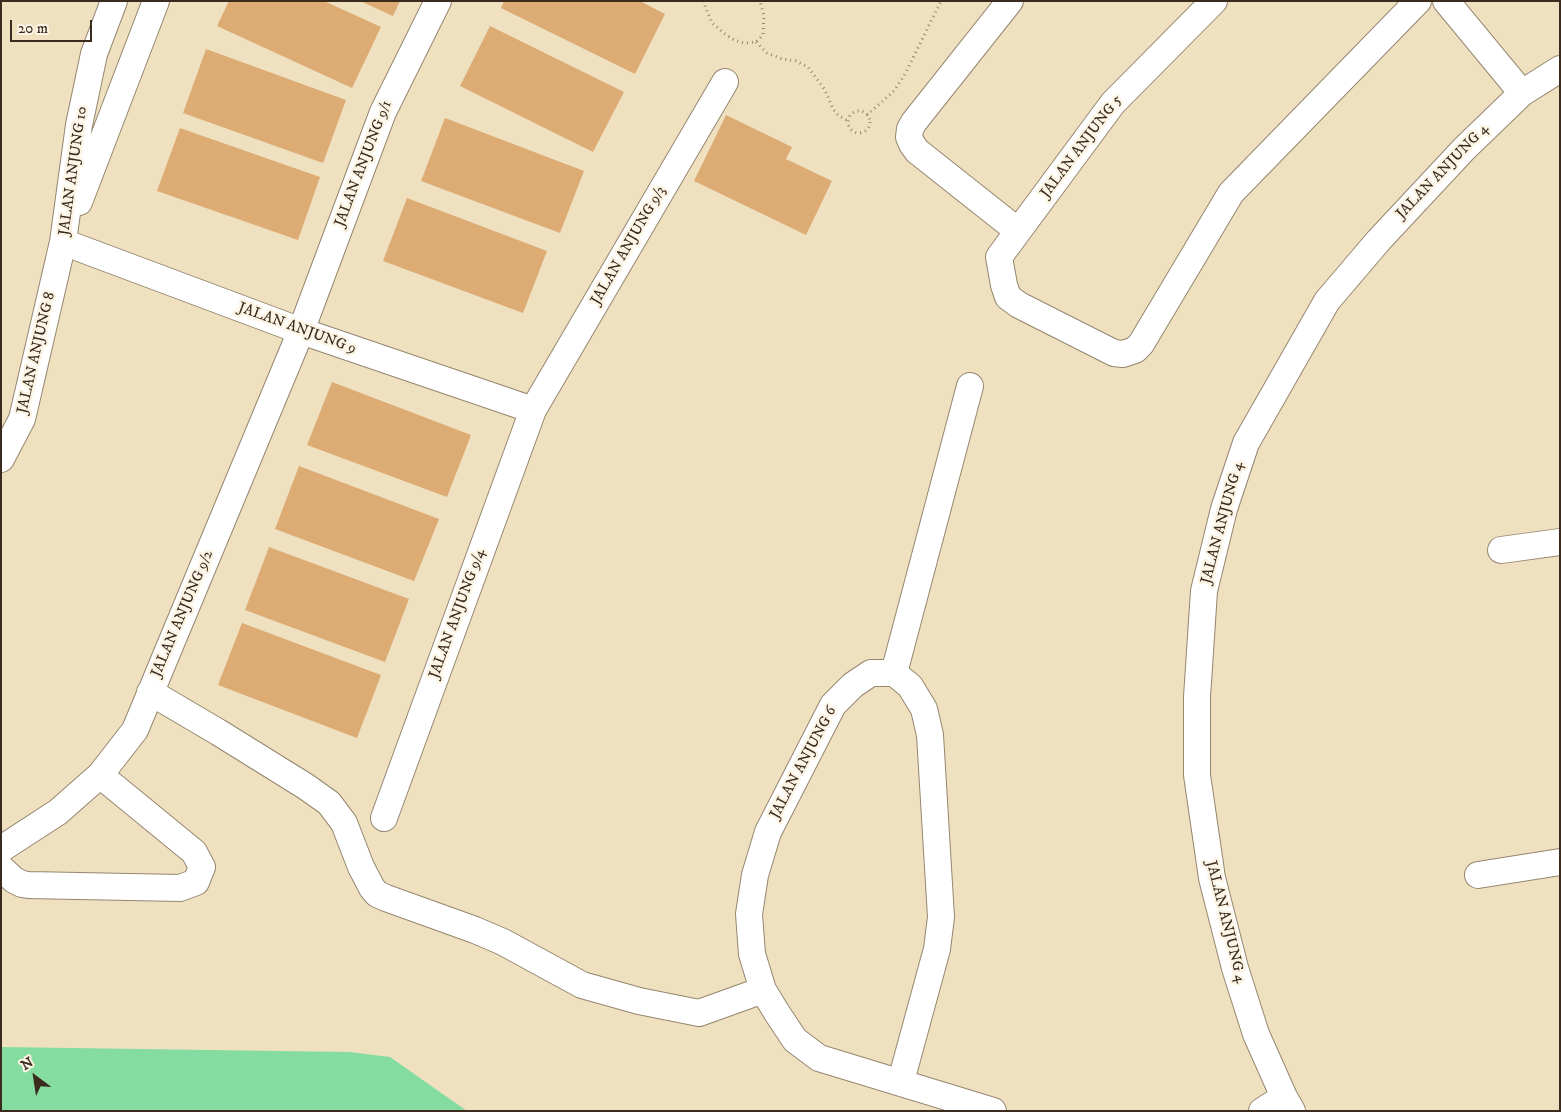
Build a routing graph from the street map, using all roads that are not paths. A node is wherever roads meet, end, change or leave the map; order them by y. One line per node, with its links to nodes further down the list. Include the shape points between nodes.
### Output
1 (114, 1): 12 (street, JALAN ANJUNG 10, via 94,54 79,124)
2 (156, 1): 12 (street, JALAN ANJUNG 10)
3 (438, 1): 13 (street, JALAN ANJUNG 9/1, via 383,112)
4 (1010, 1): 11 (street, via 914,122 910,137 917,151)
5 (1214, 1): 11 (street, JALAN ANJUNG 5, via 1112,103)
6 (1418, 1): 11 (street, JALAN ANJUNG 5, via 1231,193 1135,350 1114,353 1008,297 999,256)
7 (1446, 1): 10 (street)
8 (1560, 69): 10 (street, JALAN ANJUNG 4)
9 (725, 82): 15 (street, JALAN ANJUNG 9/3)
10 (1522, 93): 29 (street, JALAN ANJUNG 4, via 1385,233 1327,301 1246,443 1224,509 1204,591 1197,697 1197,775 1212,878 1256,1034)
11 (1018, 230)
12 (63, 242): 13 (street, JALAN ANJUNG 9); 16 (street, JALAN ANJUNG 8, via 22,420)
13 (301, 331): 15 (street, JALAN ANJUNG 9); 20 (street, JALAN ANJUNG 9/2)
14 (970, 386): 19 (street)
15 (532, 410): 22 (street, JALAN ANJUNG 9/4)
16 (1, 459)
17 (1560, 542): 18 (street)
18 (1501, 550)
19 (894, 673): 27 (street, JALAN ANJUNG 6, via 872,673 853,685 833,705 768,832 755,875 749,914 752,954); 28 (street, via 910,686 924,709 930,735 941,917 937,949)
20 (150, 692): 21 (street, JALAN ANJUNG 9/2, via 135,730); 27 (street, via 329,803 344,823 361,867 377,894 503,942 582,985 639,1001 699,1013)
21 (100, 775): 23 (street, JALAN ANJUNG 9/2, via 58,812); 25 (street, via 194,852 202,867 196,882 180,888 28,885 14,880)
22 (384, 818)
23 (1, 849)
24 (1560, 862): 26 (street)
25 (1, 868)
26 (1478, 875)
27 (763, 990): 28 (street, JALAN ANJUNG 6, via 795,1040 819,1058)
28 (901, 1081): 30 (street, JALAN ANJUNG 6)
29 (1288, 1104): 31 (street)
30 (993, 1111)
31 (1262, 1111)

